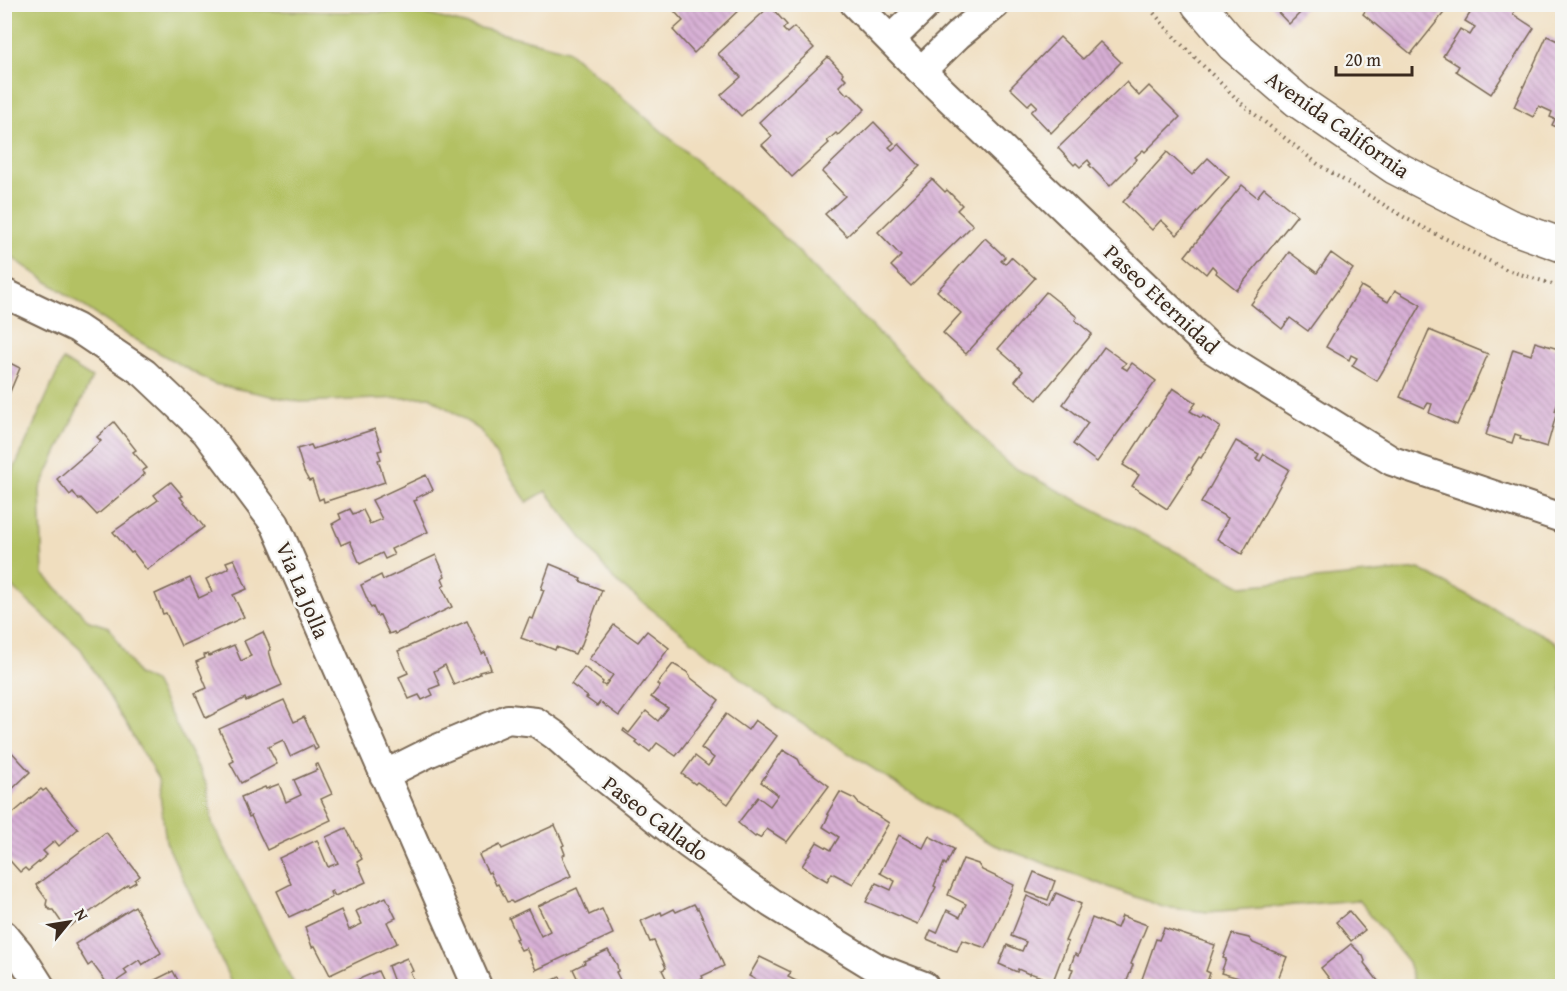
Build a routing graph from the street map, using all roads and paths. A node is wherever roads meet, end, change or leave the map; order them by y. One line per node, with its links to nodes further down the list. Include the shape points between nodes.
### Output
1 (855, 4): 5 (street, Paseo Eternidad)
2 (927, 4): 5 (street)
3 (1198, 4): 7 (street, Avenida California, via 1233,45 1298,101 1394,167 1509,226)
4 (987, 7): 6 (street)
5 (891, 39): 6 (street, Paseo Eternidad)
6 (921, 71): 9 (street, Paseo Eternidad, via 1209,347 1392,461)
7 (1563, 245)
8 (4, 293): 10 (street, Via La Jolla, via 77,328 144,373 206,432 275,524)
9 (1563, 518)
10 (384, 775): 13 (street, Via La Jolla); 14 (street, Paseo Callado, via 508,719 536,722 687,843 771,903 877,968)
11 (4, 934): 12 (street)
12 (40, 987)
13 (477, 987)
14 (924, 987)

